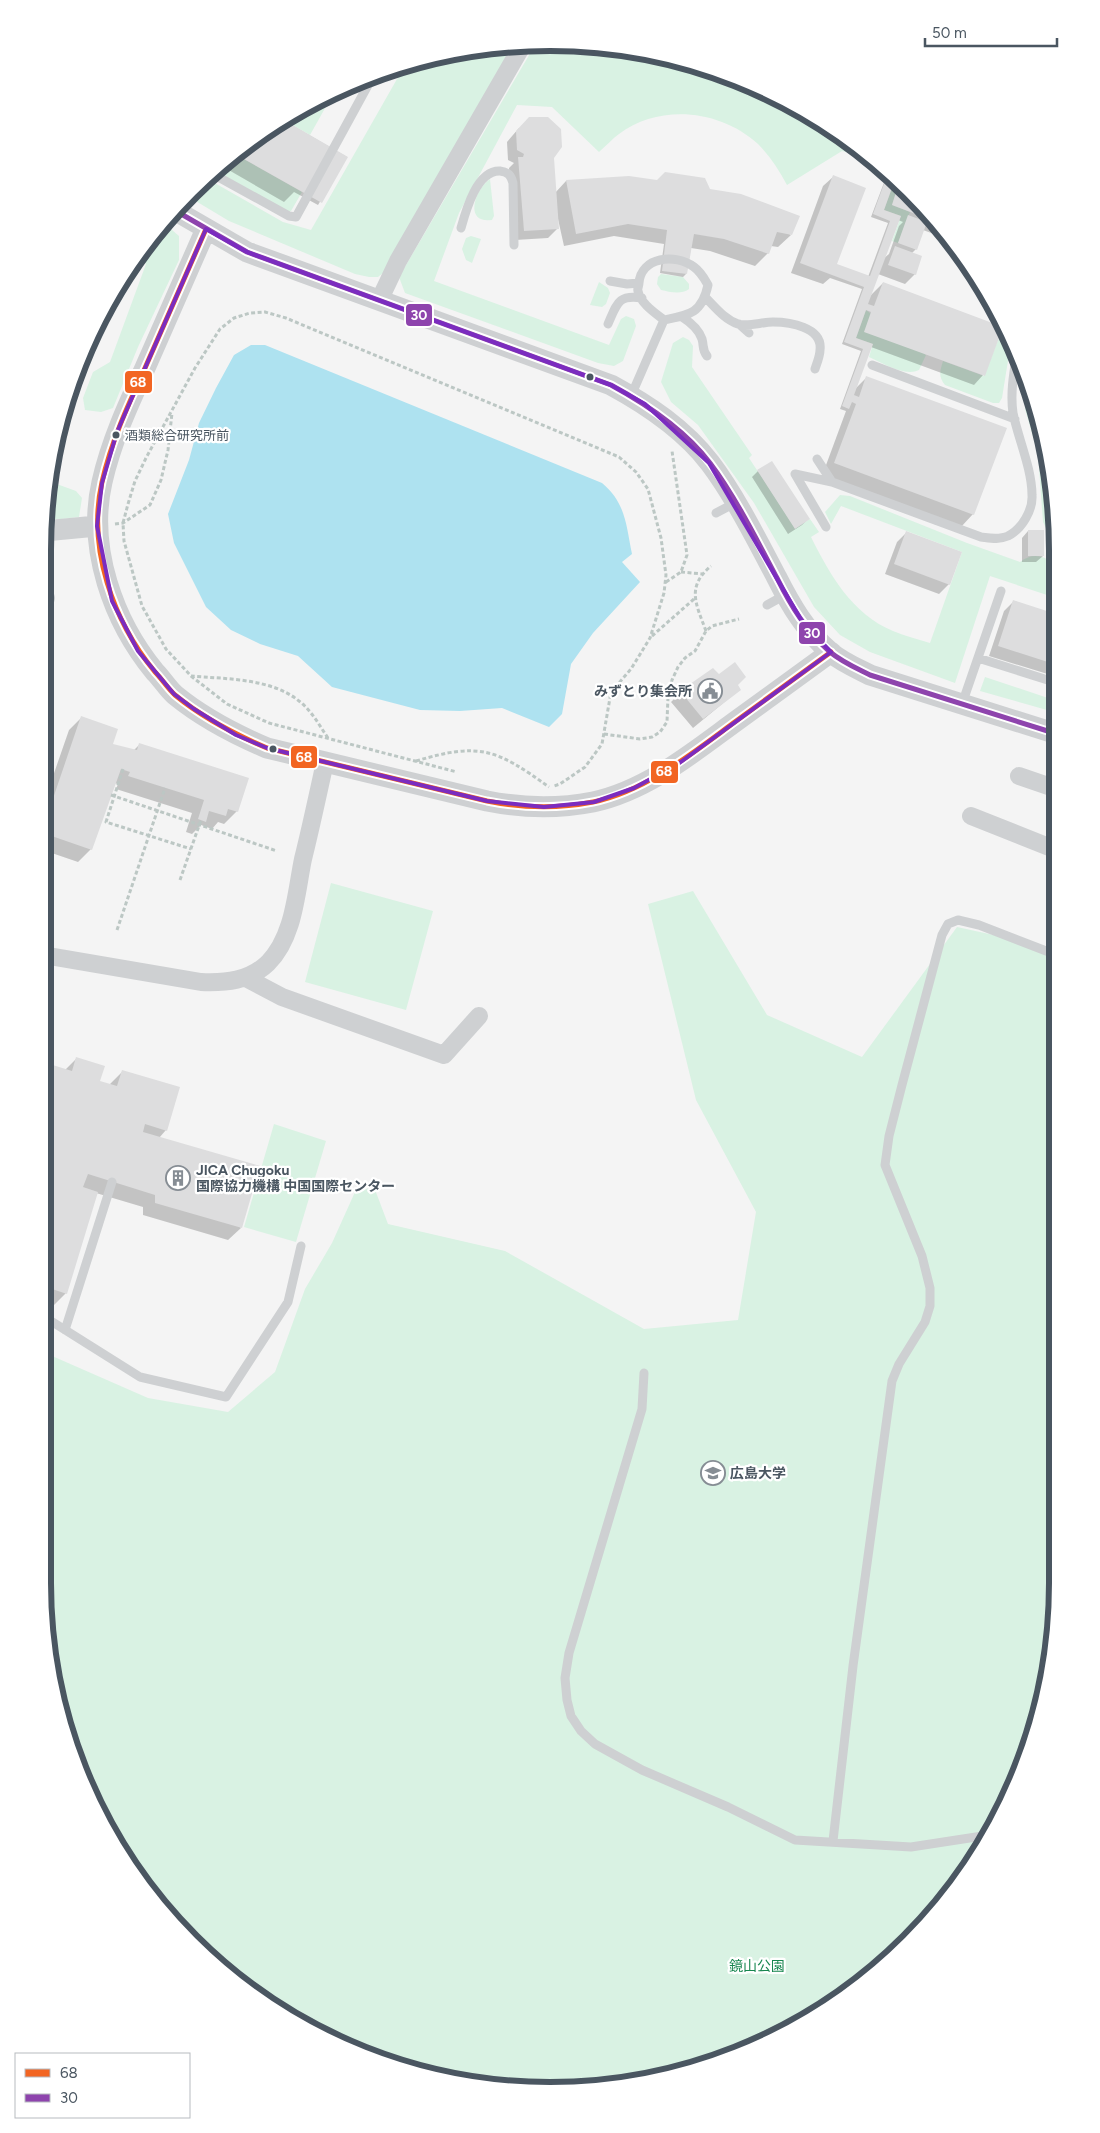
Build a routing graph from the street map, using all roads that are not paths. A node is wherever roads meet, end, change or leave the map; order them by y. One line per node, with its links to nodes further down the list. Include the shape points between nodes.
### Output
1 (519, 52): 12 (street, via 398,261)
2 (368, 86): 3 (lane, via 296,218)
3 (219, 177)
4 (181, 214): 6 (street)
5 (461, 228): 7 (lane, via 482,179 488,173 507,172 513,183)
6 (206, 229): 12 (street, via 248,252); 28 (street, via 117,432 102,483)
7 (514, 244)
8 (610, 281): 9 (lane)
9 (639, 283): 10 (lane, via 639,276 647,265 664,258 677,259 703,274 708,285); 11 (lane, via 638,292)
10 (705, 297): 13 (lane, via 698,310); 16 (lane, via 721,314)
11 (642, 298): 14 (lane); 15 (lane, via 629,296 619,301)
12 (379, 301): 22 (street, via 612,386)
13 (682, 317): 14 (lane); 18 (lane, via 691,322 702,339)
14 (664, 320): 22 (lane)
15 (608, 324)
16 (739, 324): 17 (lane); 21 (lane, via 773,322 796,325 813,332 821,349)
17 (749, 333)
18 (707, 356)
19 (872, 365): 23 (lane)
20 (1014, 368): 23 (lane)
21 (815, 369)
22 (631, 396): 26 (street, via 694,446 709,462)
23 (1015, 420): 25 (lane, via 1032,496 1028,514 1008,536 981,538)
24 (817, 459): 25 (lane)
25 (832, 482): 29 (lane, via 795,474)
26 (735, 503): 27 (lane); 32 (street, via 776,600)
27 (716, 513)
28 (97, 526): 30 (street); 37 (street, via 112,601 138,651 174,694 236,736 267,748)
29 (826, 527)
30 (52, 530)
31 (1001, 591): 33 (lane)
32 (831, 652): 35 (street, via 870,675); 37 (street, via 678,764 634,788 594,802 544,808 517,806)
33 (978, 658): 34 (lane); 35 (lane)
34 (1049, 680)
35 (962, 704): 36 (street)
36 (1049, 731)
37 (325, 762): 44 (street, via 284,939 268,962)
38 (1019, 776): 39 (street)
39 (1049, 786)
40 (971, 816): 41 (street)
41 (1049, 847)
42 (1049, 952): 52 (lane, via 979,925 958,920 948,924 942,935 889,1136 885,1165 922,1256 930,1288 930,1306 892,1381)
43 (51, 956): 44 (street, via 201,982 224,983)
44 (246, 978): 45 (street, via 282,998 444,1054)
45 (478, 1016)
46 (112, 1182): 49 (lane)
47 (301, 1246): 49 (lane, via 288,1302 226,1397 140,1377)
48 (51, 1321): 49 (lane)
49 (65, 1330)
50 (644, 1373): 52 (lane, via 642,1409 570,1653 565,1678 572,1716 581,1731 595,1744 642,1770 796,1840)
51 (979, 1836): 52 (lane, via 911,1847)
52 (833, 1841)

